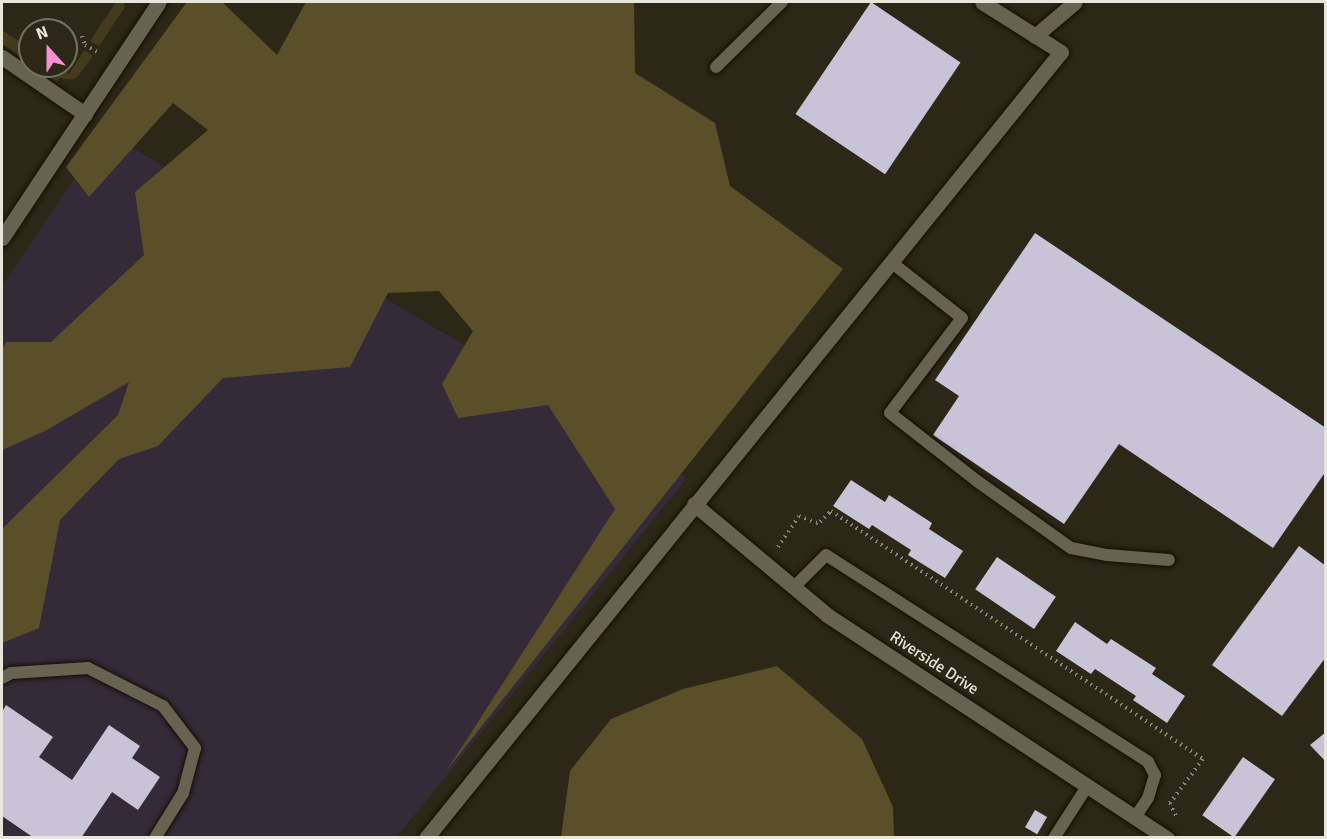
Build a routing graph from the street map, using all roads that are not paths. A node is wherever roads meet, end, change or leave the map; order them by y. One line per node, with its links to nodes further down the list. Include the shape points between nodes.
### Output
1 (159, 2): 8 (street)
2 (782, 2): 7 (lane)
3 (982, 2): 5 (street)
4 (1075, 2): 5 (street)
5 (1035, 36): 10 (street, via 1061,52)
6 (2, 57): 8 (street)
7 (716, 67)
8 (85, 114): 9 (street)
9 (2, 238)
10 (891, 262): 11 (street); 12 (lane, via 962,318 890,413 1071,548)
11 (693, 504): 13 (street, Riverside Drive); 18 (street)
12 (1169, 560)
13 (794, 587): 15 (street, Riverside Drive, via 827,615); 16 (lane, via 826,555 1148,762 1155,775 1148,798)
14 (2, 678): 17 (lane, via 11,673 88,668 163,706 195,748 183,793)
15 (1088, 785): 16 (street, Riverside Drive); 19 (lane)
16 (1136, 817): 20 (street, Riverside Drive)
17 (155, 837)
18 (426, 837)
19 (1054, 837)
20 (1167, 837)

